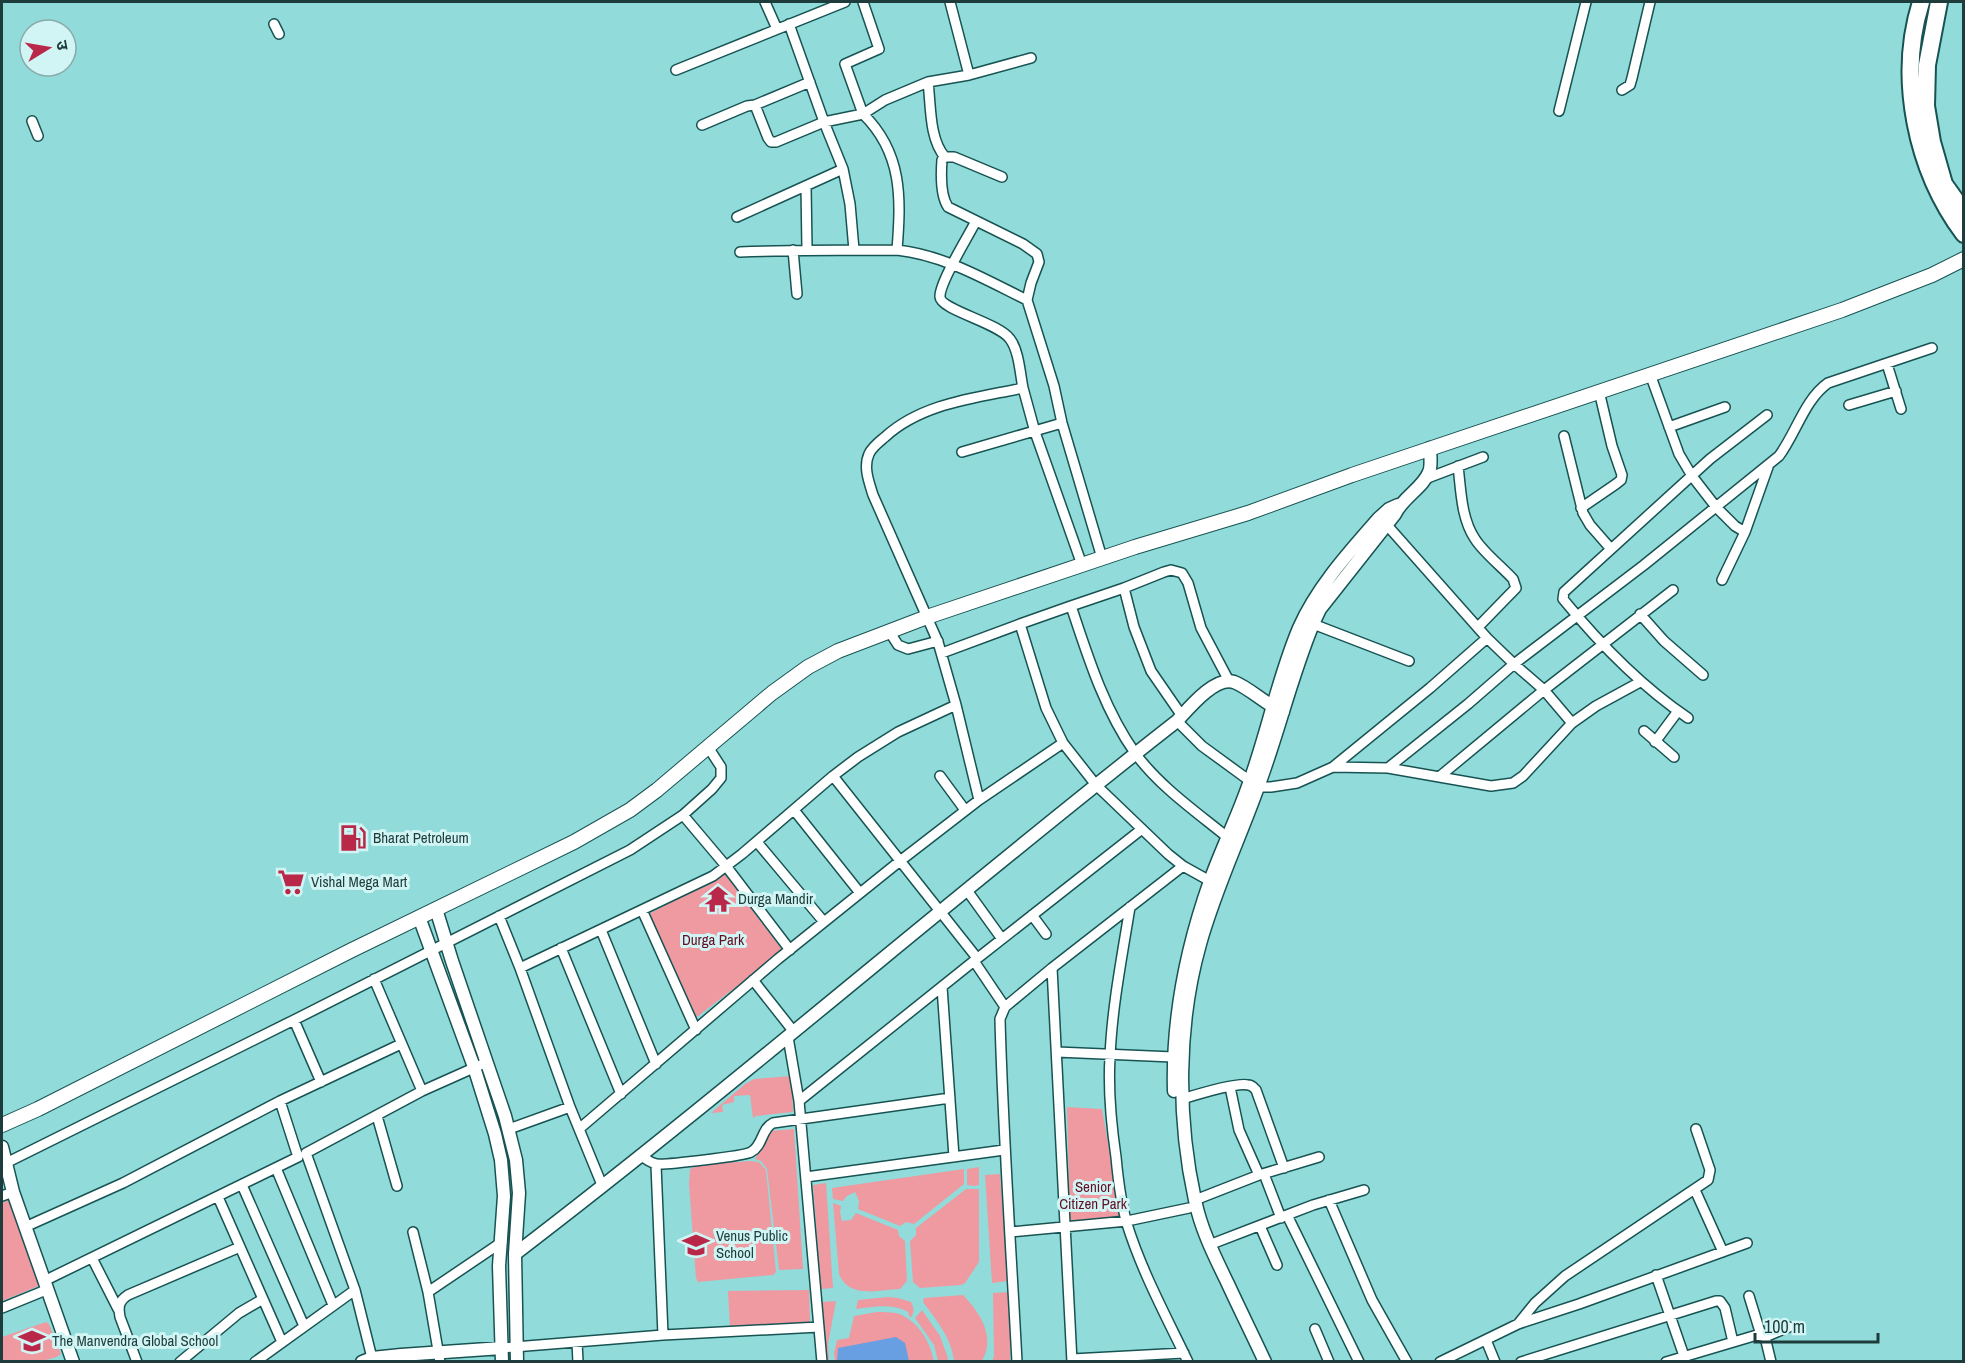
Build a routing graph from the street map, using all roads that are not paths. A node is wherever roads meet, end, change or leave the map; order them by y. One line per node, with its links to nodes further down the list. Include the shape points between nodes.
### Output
1 (765, 2): 12 (street)
2 (845, 2): 9 (street)
3 (863, 2): 22 (street, via 879,49 845,64)
4 (950, 2): 16 (street)
5 (1586, 2): 21 (street)
6 (1650, 2): 19 (street, via 1630,85)
7 (1921, 2): 34 (highway, via 1912,48 1915,122 1937,192)
8 (1939, 2): 31 (highway, via 1927,65 1926,106 1944,184)
9 (818, 6): 11 (street)
10 (274, 24): 13 (street)
11 (789, 24): 12 (street); 17 (street)
12 (777, 29): 15 (street)
13 (279, 34)
14 (1031, 58): 16 (street)
15 (676, 70)
16 (969, 75): 18 (street)
17 (810, 82): 20 (street); 24 (street)
18 (928, 82): 22 (street); 27 (street, via 935,135)
19 (1623, 90)
20 (755, 105): 24 (street, via 771,142); 25 (street)
21 (1559, 111)
22 (863, 114): 24 (street); 38 (street, via 876,126 897,176)
23 (32, 121): 26 (street)
24 (824, 122): 28 (street)
25 (702, 125)
26 (38, 136)
27 (945, 158): 29 (street, via 954,157); 33 (street, via 945,202 952,210)
28 (843, 169): 30 (street); 37 (street)
29 (1002, 177)
30 (806, 186): 32 (street); 35 (street)
31 (1964, 212)
32 (737, 217)
33 (976, 221): 41 (street); 43 (street, via 1037,254 1039,261)
34 (1964, 234)
35 (807, 249): 36 (street); 37 (street)
36 (793, 250): 39 (street); 42 (street)
37 (854, 250): 38 (street)
38 (897, 250): 41 (street)
39 (740, 252)
40 (1964, 259): 46 (main road, via 1898,289)
41 (953, 264): 43 (street); 47 (street, via 940,293 942,302 1005,334 1015,348)
42 (797, 294)
43 (1027, 300): 54 (street)
44 (1932, 348): 45 (street)
45 (1887, 364): 49 (street); 61 (street, via 1828,383 1818,390 1788,444)
46 (1650, 374): 48 (main road); 55 (street)
47 (1023, 388): 56 (street); 78 (street, via 948,404 921,414 890,432 869,454 866,471 873,495)
48 (1599, 391): 58 (main road); 67 (street, via 1622,475 1621,480)
49 (1896, 391): 50 (street); 52 (street)
50 (1849, 405)
51 (1725, 407): 55 (street)
52 (1901, 409)
53 (1767, 415): 63 (street)
54 (1062, 423): 56 (street); 71 (street)
55 (1669, 427): 63 (street)
56 (1035, 432): 59 (street); 72 (street)
57 (1564, 436): 67 (street)
58 (1430, 448): 64 (street, via 1430,472); 71 (main road, via 1248,513)
59 (962, 452)
60 (1483, 457): 62 (street)
61 (1769, 465): 66 (street); 69 (street)
62 (1458, 466): 64 (street); 82 (street, via 1470,530 1516,588)
63 (1692, 476): 66 (street); 70 (street)
64 (1425, 479): 65 (street)
65 (1399, 505): 68 (street); 95 (street, via 1365,534 1313,602 1300,626)
66 (1716, 507): 69 (street); 79 (street)
67 (1581, 508): 70 (street)
68 (1386, 524): 81 (street, via 1320,609); 82 (street)
69 (1744, 532): 73 (street)
70 (1611, 549): 79 (street, via 1564,592 1563,598)
71 (1102, 558): 72 (main road)
72 (1082, 565): 78 (main road)
73 (1722, 580)
74 (1124, 588): 76 (street); 91 (street, via 1164,572 1182,573 1202,628); 98 (street, via 1151,671)
75 (1673, 590): 77 (street)
76 (1071, 606): 80 (street); 104 (street, via 1099,687)
77 (1640, 614): 86 (street); 90 (street)
78 (927, 617): 83 (main road); 85 (street)
79 (1578, 617): 86 (street); 89 (street)
80 (1020, 624): 87 (street); 102 (street, via 1046,708)
81 (1313, 624): 88 (street); 95 (street)
82 (1478, 627): 84 (street)
83 (889, 631): 85 (street, via 898,645 908,649); 103 (main road, via 808,667)
84 (1487, 638): 89 (street); 106 (street)
85 (938, 641): 87 (street)
86 (1603, 643): 92 (street); 93 (street)
87 (942, 653): 94 (street)
88 (1409, 661)
89 (1514, 664): 93 (street); 107 (street)
90 (1703, 675)
91 (1229, 681): 95 (street); 98 (street, via 1218,682)
92 (1640, 682): 96 (street); 99 (street)
93 (1544, 690): 99 (street); 110 (street)
94 (956, 705): 108 (street, via 878,743); 113 (street)
95 (1277, 710): 111 (street)
96 (1678, 711): 97 (street); 101 (street)
97 (1688, 718)
98 (1179, 719): 104 (street); 111 (street, via 1202,746)
99 (1572, 723): 110 (street, via 1513,783 1491,786)
100 (1644, 730): 101 (street)
101 (1655, 742): 105 (street)
102 (1063, 743): 112 (street); 113 (street)
103 (708, 747): 116 (street, via 721,767 721,778); 127 (main road, via 630,810)
104 (1136, 753): 112 (street); 118 (street, via 1164,785)
105 (1674, 757)
106 (1333, 767): 107 (street); 111 (street, via 1297,783 1271,788)
107 (1388, 768): 110 (street)
108 (833, 776): 114 (street); 120 (street)
109 (940, 776): 115 (street)
110 (1439, 777)
111 (1254, 784): 118 (street); 163 (street, via 1190,983)
112 (1096, 785): 117 (street); 124 (street)
113 (979, 800): 115 (street)
114 (794, 810): 119 (street); 125 (street)
115 (965, 810): 120 (street)
116 (683, 815): 121 (street); 131 (street, via 630,850)
117 (1142, 829): 122 (street); 130 (street)
118 (1227, 837): 123 (street)
119 (757, 842): 121 (street); 133 (street)
120 (900, 861): 125 (street); 129 (street)
121 (726, 866): 128 (street, via 701,883); 140 (street)
122 (1183, 866): 123 (street); 126 (street)
123 (1210, 880): 154 (street, via 1184,974)
124 (966, 889): 129 (street); 136 (street)
125 (860, 893): 133 (street)
126 (1130, 908): 143 (street); 153 (street)
127 (436, 909): 132 (main road); 137 (street)
128 (642, 910): 134 (street); 149 (street)
129 (940, 910): 141 (street); 150 (street)
130 (1032, 915): 135 (street); 136 (street)
131 (499, 916): 137 (street); 142 (street)
132 (419, 917): 139 (street); 169 (main road)
133 (824, 922): 140 (street)
134 (601, 930): 138 (street); 156 (street)
135 (1047, 934)
136 (1002, 939): 141 (street)
137 (446, 942): 139 (street); 155 (street)
138 (561, 948): 142 (street); 161 (street)
139 (432, 950): 144 (street); 157 (street)
140 (790, 950): 145 (street)
141 (975, 959): 146 (street); 147 (street)
142 (519, 968): 166 (street)
143 (1052, 968): 147 (street); 152 (street)
144 (374, 979): 148 (street); 151 (street)
145 (753, 981): 149 (street); 150 (street)
146 (942, 987): 162 (street); 165 (street)
147 (1005, 1007): 174 (street, via 1000,1019)
148 (294, 1020): 158 (street); 179 (street)
149 (696, 1030): 156 (street)
150 (791, 1034): 165 (street); 176 (street)
151 (401, 1044): 158 (street); 160 (street)
152 (1057, 1052): 153 (street); 198 (street)
153 (1110, 1055): 154 (street); 195 (street, via 1113,1135)
154 (1173, 1057): 193 (street, via 1177,1139)
155 (487, 1062): 157 (street); 170 (street)
156 (656, 1064): 161 (street)
157 (474, 1067): 160 (street); 201 (street, via 495,1134 504,1180)
158 (321, 1082): 164 (street)
159 (1230, 1087): 163 (street); 182 (street, via 1247,1084 1256,1090); 183 (street, via 1239,1130)
160 (422, 1091): 167 (street)
161 (621, 1094): 171 (street)
162 (950, 1098): 168 (street); 177 (street)
163 (1182, 1099): 193 (street)
164 (280, 1101): 175 (street); 197 (street, via 123,1183)
165 (800, 1101): 168 (street)
166 (570, 1107): 170 (street); 171 (street)
167 (377, 1116): 175 (street); 187 (street)
168 (801, 1119): 180 (street, via 769,1125 759,1145 749,1154); 184 (street)
169 (2, 1125)
170 (509, 1129): 206 (street, via 518,1178)
171 (579, 1129): 186 (street)
172 (1696, 1129): 189 (street, via 1710,1170 1708,1180)
173 (2, 1148): 179 (street)
174 (1004, 1150): 177 (street); 200 (street)
175 (302, 1155): 181 (street); 212 (street)
176 (641, 1156): 180 (street); 186 (street)
177 (954, 1157): 184 (street)
178 (1319, 1157): 182 (street)
179 (6, 1163): 190 (street)
180 (656, 1164): 225 (street)
181 (276, 1168): 185 (street); 216 (street)
182 (1284, 1168): 183 (street)
183 (1262, 1175): 193 (street); 194 (street)
184 (806, 1177): 222 (street)
185 (242, 1185): 191 (street); 221 (street)
186 (602, 1185): 206 (street)
187 (397, 1186)
188 (1364, 1190): 192 (street)
189 (1695, 1190): 205 (street); 220 (street, via 1565,1276)
190 (7, 1194): 197 (street)
191 (218, 1197): 204 (street); 207 (street)
192 (1329, 1200): 194 (street); 252 (street, via 1372,1300)
193 (1192, 1204): 195 (street); 203 (street); 248 (street, via 1204,1250)
194 (1284, 1217): 196 (street); 251 (street)
195 (1127, 1221): 198 (street); 235 (street, via 1146,1276)
196 (1260, 1226): 203 (street); 209 (street)
197 (25, 1227): 211 (street)
198 (1066, 1228): 200 (street); 238 (street)
199 (413, 1232): 213 (street)
200 (1011, 1232): 247 (street)
201 (502, 1242): 208 (street); 213 (street)
202 (1747, 1243): 205 (street)
203 (1209, 1245): 249 (street)
204 (240, 1247): 215 (street); 218 (street, via 128,1295)
205 (1723, 1252): 210 (street)
206 (515, 1254): 208 (street); 231 (street)
207 (92, 1258): 211 (street); 218 (street)
208 (500, 1266): 232 (street)
209 (1277, 1266)
210 (1656, 1275): 219 (street); 220 (street)
211 (45, 1286): 217 (street); 239 (street)
212 (355, 1290): 216 (street); 237 (street)
213 (428, 1292): 234 (street)
214 (1749, 1296): 226 (street)
215 (262, 1299): 229 (street); 241 (street, via 238,1313)
216 (333, 1305): 221 (street)
217 (2, 1308)
218 (118, 1309): 240 (street)
219 (1671, 1315): 228 (street, via 1720,1301); 233 (street); 255 (street)
220 (1518, 1324): 227 (street)
221 (304, 1326): 229 (street)
222 (819, 1327): 225 (street); 246 (street)
223 (1789, 1327): 226 (street)
224 (1315, 1329): 250 (street)
225 (663, 1335): 230 (street)
226 (1763, 1336): 228 (street); 257 (street)
227 (1486, 1340): 236 (street); 254 (street)
228 (1733, 1341): 233 (street)
229 (282, 1342): 242 (street)
230 (577, 1342): 231 (street); 245 (street)
231 (517, 1347): 232 (street); 244 (street)
232 (502, 1348): 234 (street); 243 (street)
233 (1684, 1356): 256 (street)
234 (440, 1357): 237 (street)
235 (1186, 1357): 238 (street)
236 (1451, 1359): 253 (street)
237 (367, 1360)
238 (1072, 1360)
239 (73, 1362)
240 (137, 1362)
241 (180, 1362)
242 (255, 1362)
243 (502, 1362)
244 (517, 1362)
245 (578, 1362)
246 (822, 1362)
247 (1017, 1362)
248 (1256, 1362)
249 (1265, 1362)
250 (1329, 1362)
251 (1359, 1362)
252 (1407, 1362)
253 (1440, 1362)
254 (1495, 1362)
255 (1521, 1362)
256 (1666, 1362)
257 (1772, 1362)

